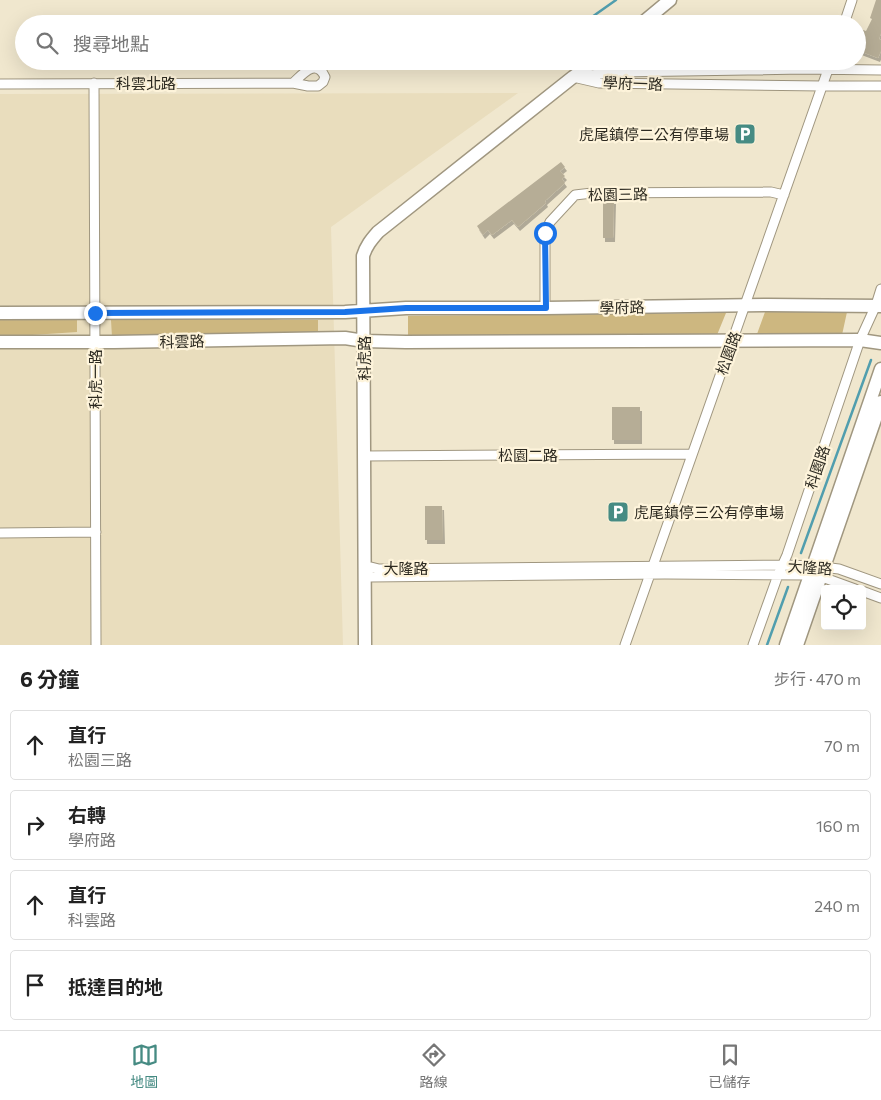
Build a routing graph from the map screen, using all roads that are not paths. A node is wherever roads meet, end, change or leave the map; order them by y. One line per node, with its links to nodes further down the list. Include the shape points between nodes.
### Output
1 (670, 0): 3 (street)
2 (852, 0): 4 (street)
3 (652, 15)
4 (847, 15)
5 (866, 69): 9 (street, 學府一路)
6 (583, 70): 10 (street, 科虎路)
7 (678, 70): 10 (street, 學府一路)
8 (827, 70): 14 (street, 松園路)
9 (881, 70)
10 (573, 77): 14 (street, 學府一路, via 599,83); 21 (street, 科虎路, via 378,232 363,256)
11 (94, 83): 12 (street, 科雲北路); 13 (street, 科雲北路); 23 (street, 科虎一路)
12 (293, 83)
13 (0, 84)
14 (822, 86): 15 (street, 學府一路); 16 (street, 松園路)
15 (881, 86)
16 (784, 195): 19 (street, 松園路); 20 (street, 松園三路, via 761,192 592,193 575,196 550,222 545,233)
17 (881, 289): 18 (street, 科園路)
18 (878, 305): 19 (street, 學府路); 24 (street, 科園路)
19 (745, 306): 20 (street, 學府路); 26 (street, 松園路)
20 (546, 308): 21 (street, 學府路)
21 (364, 311): 23 (street, 科雲路); 25 (street, 科虎路)
22 (0, 313): 23 (street, 科雲路)
23 (95, 313): 28 (street, 科虎一路)
24 (860, 340): 26 (street); 29 (street); 36 (street, 科園路)
25 (364, 341): 26 (street); 28 (street, 科雲路, via 345,338); 33 (street, 科虎路)
26 (732, 341): 32 (street, 松園路)
27 (0, 342): 28 (street, 科雲路)
28 (95, 342): 34 (street, 科虎一路)
29 (881, 343)
30 (881, 369): 38 (street, 科園路)
31 (881, 402): 38 (street, 科園路)
32 (692, 454): 33 (street, 松園二路); 37 (street, 松園路)
33 (364, 456): 39 (street, 科虎路)
34 (96, 532): 35 (street); 45 (street, 科虎一路)
35 (0, 533)
36 (783, 565): 37 (street, 大隆路); 38 (street, 大隆路); 40 (street, 科園路)
37 (651, 571): 39 (street, 大隆路, via 371,567); 40 (street, 大隆路); 47 (street, 松園路)
38 (818, 571): 40 (street, 大隆路); 41 (street, 大隆路, via 839,569); 42 (street, 大隆路); 49 (street, 科園路); 50 (street, 科園路)
39 (365, 575): 46 (street, 科虎路)
40 (778, 575): 48 (street, 科園路)
41 (881, 584)
42 (847, 585)
43 (866, 592): 44 (street)
44 (881, 598)
45 (96, 645)
46 (365, 645)
47 (625, 645)
48 (753, 645)
49 (786, 645)
50 (797, 645)

